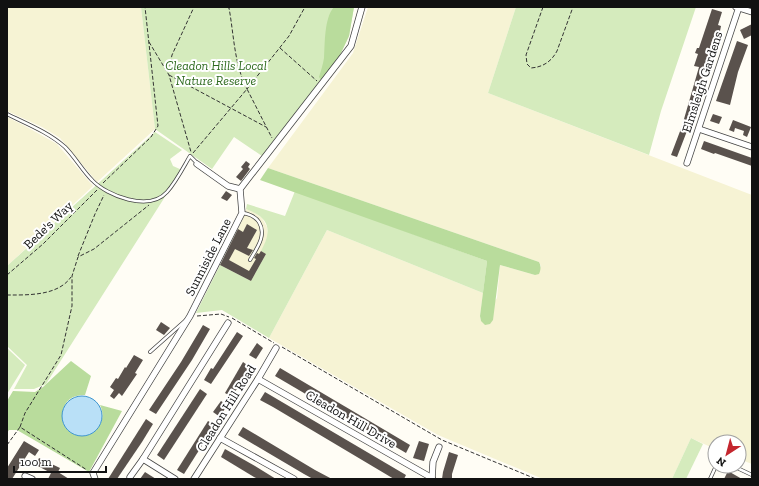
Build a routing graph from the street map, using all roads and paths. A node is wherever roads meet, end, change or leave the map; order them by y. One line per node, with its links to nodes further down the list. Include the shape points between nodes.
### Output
1 (145, 7): 10 (path)
2 (194, 7): 12 (path)
3 (227, 7): 15 (path, via 236,60)
4 (305, 7): 11 (path, via 289,36)
5 (362, 7): 14 (street, via 351,46)
6 (543, 7): 7 (path, via 526,55 527,64 531,68 539,68 553,58)
7 (573, 7)
8 (738, 7): 9 (street); 19 (street, Elmsleigh Gardens)
9 (752, 12)
10 (148, 41): 12 (path); 25 (path, Bede's Way, via 158,126 151,137)
11 (279, 48): 14 (path); 15 (path)
12 (166, 69): 13 (path)
13 (169, 75): 16 (path); 22 (path, via 192,154)
14 (322, 85): 20 (street)
15 (247, 89): 16 (path); 18 (path)
16 (232, 109): 18 (path); 22 (path)
17 (7, 114): 25 (lane, via 48,134 66,148)
18 (267, 128): 20 (path)
19 (698, 129): 21 (street); 23 (street, Elmsleigh Gardens)
20 (275, 144): 26 (street)
21 (752, 147)
22 (190, 156): 24 (lane); 28 (lane, via 166,194)
23 (687, 163)
24 (197, 164): 26 (street, via 228,186)
25 (99, 187): 27 (lane); 32 (path, Bede's Way, via 43,244)
26 (240, 189): 29 (street, Sunniside Lane)
27 (106, 191): 28 (lane, via 121,198); 30 (path)
28 (156, 200): 30 (path, via 94,249)
29 (242, 213): 31 (lane, via 257,219 262,226 260,242); 35 (street, Sunniside Lane)
30 (78, 257): 33 (path)
31 (250, 260)
32 (7, 275)
33 (72, 276): 34 (path, via 59,288 47,292); 40 (path, via 72,306 61,355 25,412)
34 (7, 295)
35 (190, 317): 38 (lane); 45 (street, Sunniside Lane); 53 (path, via 226,315 442,440)
36 (228, 323): 44 (street)
37 (276, 348): 39 (street, Cleadon Hill Road)
38 (150, 352)
39 (258, 379): 41 (street, Cleadon Hill Road); 48 (street, Cleadon Hill Drive)
40 (20, 427): 42 (path); 45 (path)
41 (220, 438): 51 (street, Cleadon Hill Road); 52 (street)
42 (7, 445)
43 (439, 447): 48 (street, via 433,462)
44 (143, 459): 47 (street); 50 (street)
45 (94, 476)
46 (24, 477): 49 (street)
47 (130, 477)
48 (432, 478)
49 (32, 479)
50 (175, 479)
51 (194, 479)
52 (294, 479)
53 (536, 479)

